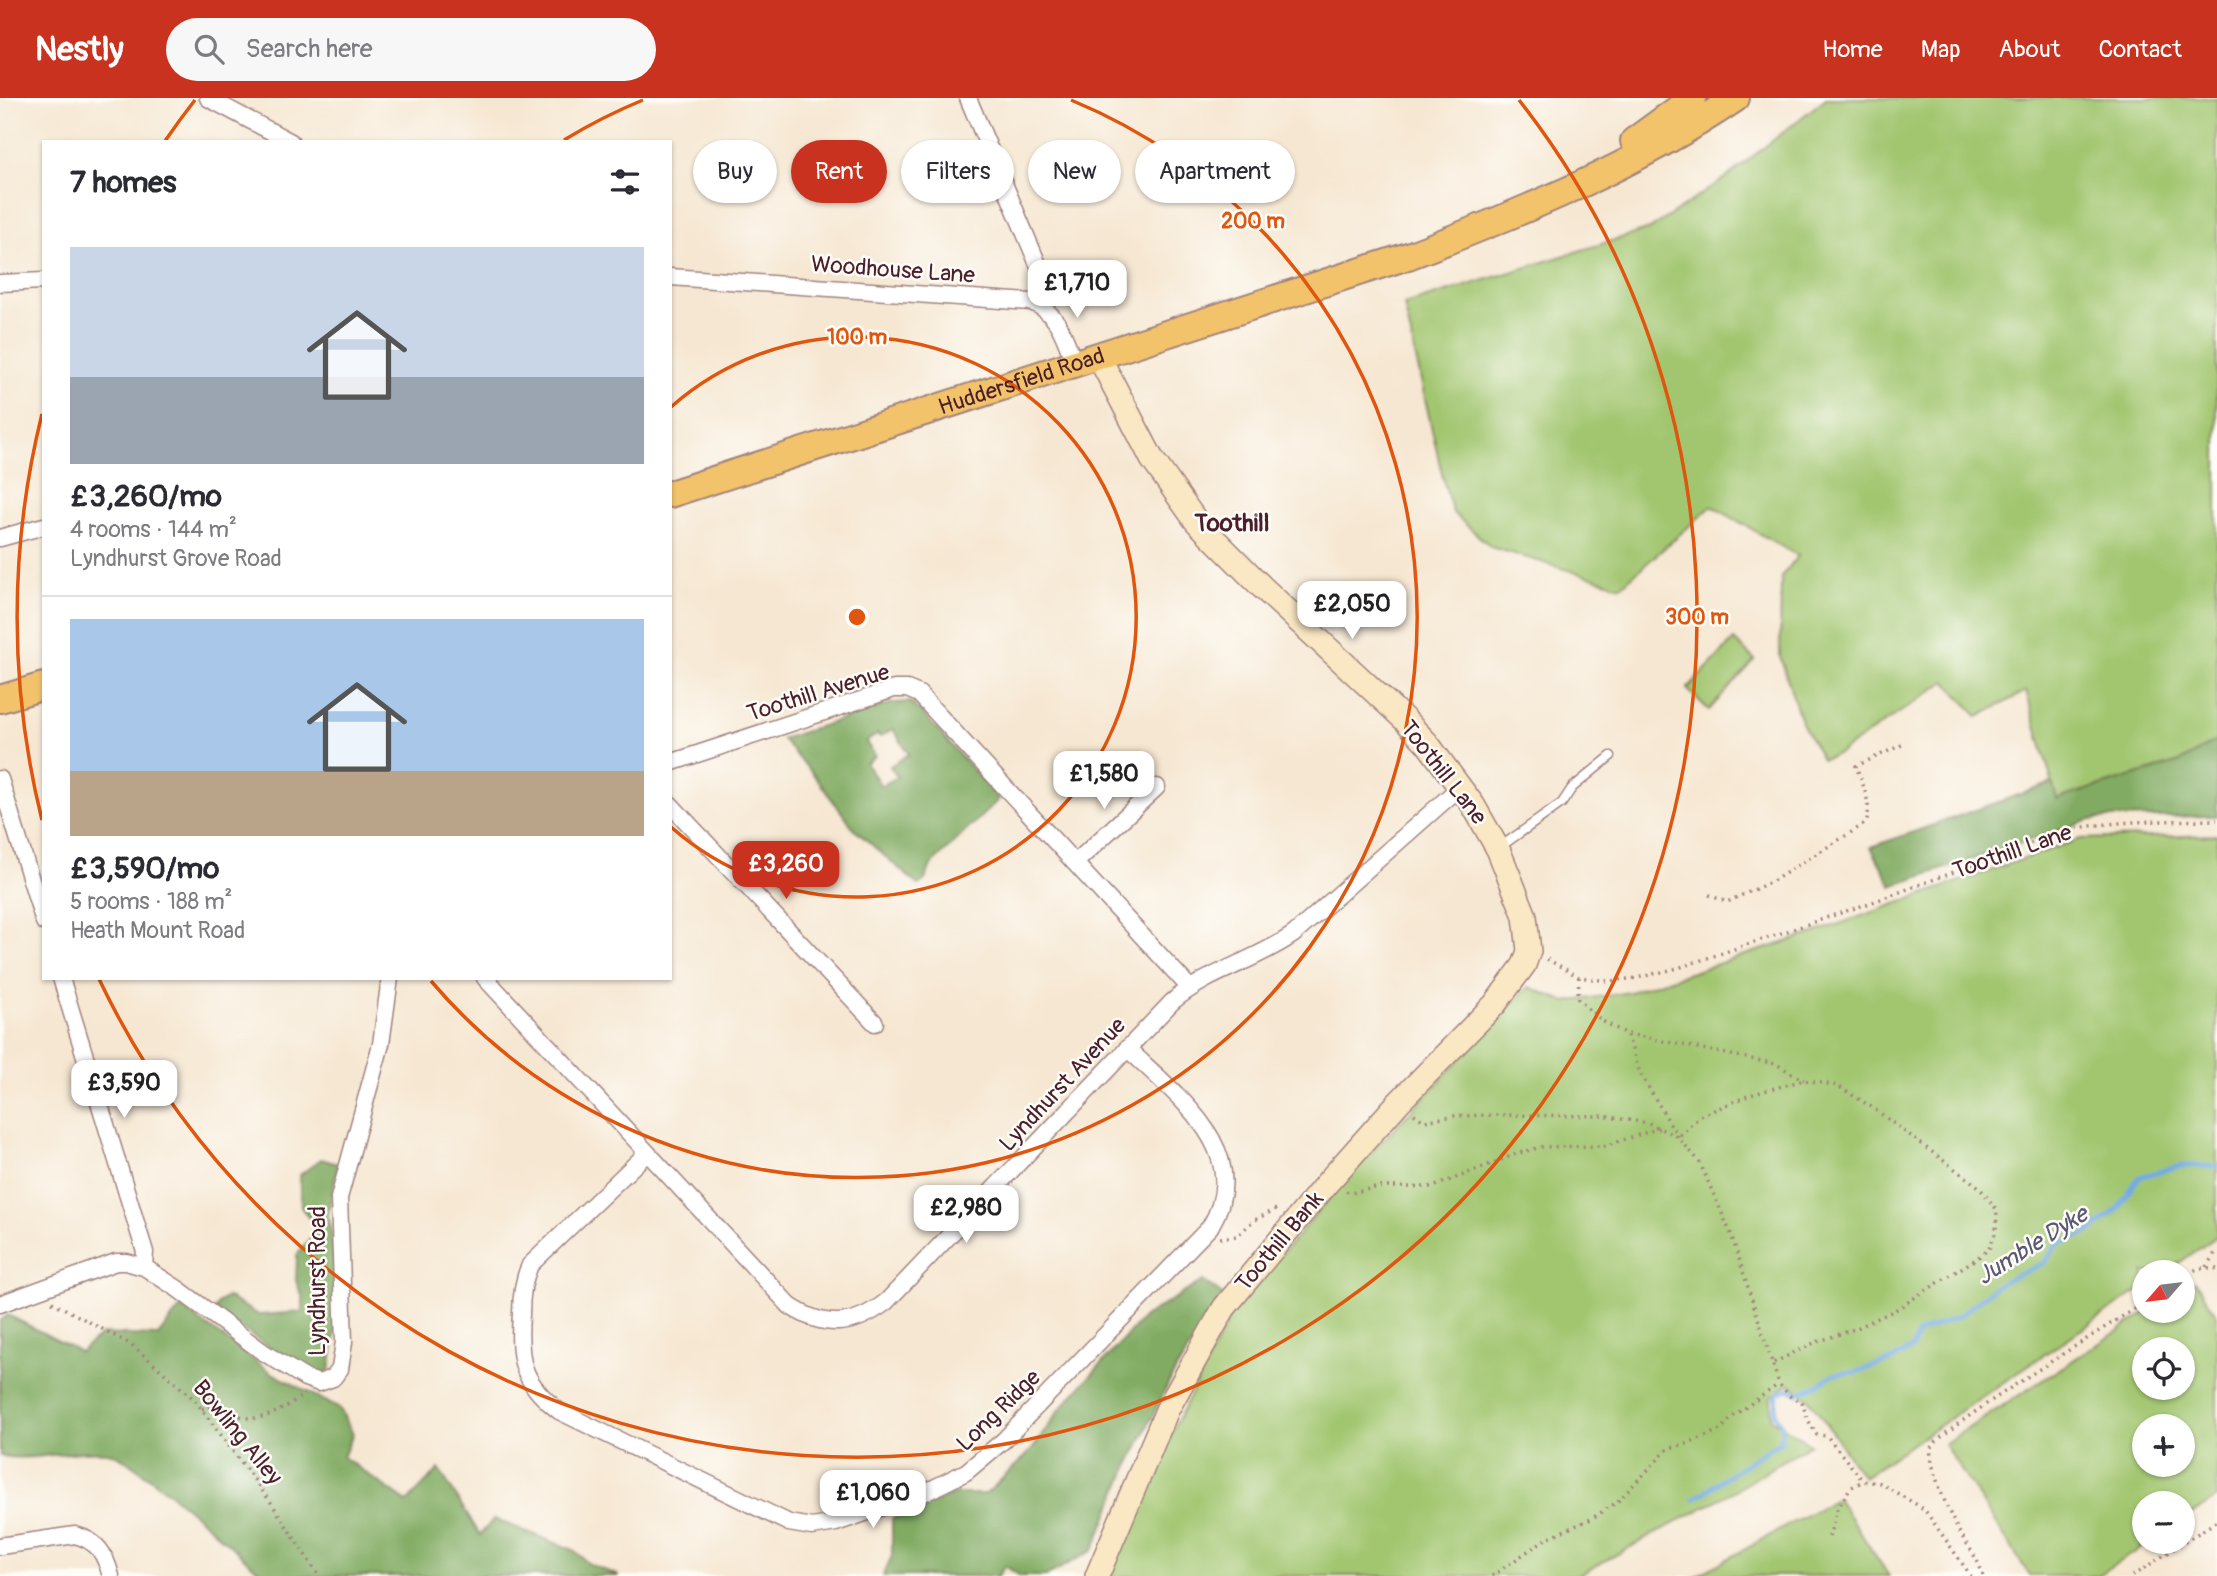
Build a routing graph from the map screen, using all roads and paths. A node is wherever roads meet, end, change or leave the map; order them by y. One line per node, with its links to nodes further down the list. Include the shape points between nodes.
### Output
1 (208, 98): 5 (street)
2 (968, 98): 10 (street, via 1045,281)
3 (1693, 98): 6 (main road, Huddersfield Road, via 1600,164)
4 (1736, 98): 6 (main road, Huddersfield Road, via 1652,148)
5 (287, 140)
6 (1528, 206): 11 (main road, Huddersfield Road, via 1408,256)
7 (672, 277): 10 (street, Woodhouse Lane, via 1018,299)
8 (42, 281): 9 (street)
9 (0, 283)
10 (1042, 305): 11 (street)
11 (1087, 361): 12 (main road, Huddersfield Road); 22 (street, Toothill Lane, via 1196,521 1405,720)
12 (672, 493)
13 (42, 527): 14 (street)
14 (0, 538)
15 (42, 687): 16 (main road)
16 (0, 699)
17 (1906, 743): 27 (path, via 1857,765 1868,803 1866,822 1773,881 1727,902)
18 (1611, 756): 25 (lane, via 1562,803)
19 (672, 762): 26 (street, Toothill Avenue, via 894,689 906,689 919,694)
20 (0, 779): 28 (street)
21 (1157, 787): 26 (street)
22 (1461, 787): 25 (street, Toothill Lane); 34 (street, Lyndhurst Avenue, via 1294,934)
23 (672, 806): 35 (street)
24 (2217, 820): 30 (path, Toothill Lane, via 2120,822 2067,830 1678,968 1608,982)
25 (1498, 849): 29 (street, Toothill Lane, via 1525,916)
26 (1075, 863): 34 (street, Toothill Avenue)
27 (1709, 895)
28 (42, 916)
29 (1529, 951): 30 (path, Toothill Lane); 39 (street, Toothill Bank, via 1495,1004)
30 (1579, 977): 36 (path, via 1578,999 1602,1021)
31 (62, 980): 47 (street, via 145,1252)
32 (390, 980): 55 (street, Lyndhurst Road, via 381,1044 339,1198 342,1362 332,1378)
33 (487, 980): 42 (street, Lyndhurst Avenue)
34 (1190, 988): 37 (street, Lyndhurst Avenue)
35 (875, 1023)
36 (1627, 1034): 38 (path, via 1776,1064); 41 (path, via 1640,1073)
37 (1127, 1048): 42 (street, Lyndhurst Avenue, via 886,1302 848,1322 808,1317 790,1306); 45 (street, Long Ridge, via 1201,1122 1220,1156 1218,1210)
38 (1804, 1080): 41 (path, via 1700,1116); 54 (path, via 1838,1086 1979,1187 1997,1210 1996,1231 1989,1249 1895,1310)
39 (1398, 1103): 40 (path, via 1424,1121 1549,1114 1602,1116); 43 (street, Toothill Bank)
40 (1660, 1128): 41 (path); 43 (path, via 1604,1146 1541,1147 1433,1186 1379,1187 1351,1193)
41 (1678, 1137): 54 (path, via 1699,1161 1731,1234)
42 (646, 1154): 45 (street, Long Ridge, via 530,1265 521,1305 522,1366 534,1387 559,1411 800,1526 836,1524 926,1492 966,1472 1004,1440)
43 (1327, 1183): 64 (street, Toothill Bank, via 1224,1308 1167,1410)
44 (1289, 1200): 45 (path, via 1237,1236)
45 (1198, 1240)
46 (2217, 1250): 48 (path)
47 (144, 1267): 51 (street, Lyndhurst Road, via 116,1262); 55 (street, Lyndhurst Road, via 263,1352)
48 (2206, 1267): 49 (path); 50 (path)
49 (2217, 1269)
50 (2195, 1270)
51 (34, 1292): 52 (street, Lyndhurst Road); 57 (path, Bowling Alley, via 132,1345)
52 (0, 1304)
53 (2132, 1310): 67 (path, via 1936,1439 1931,1448 1932,1464 1953,1520 1975,1553)
54 (1771, 1364): 56 (path)
55 (315, 1382): 57 (path, via 290,1405 256,1418 240,1416 220,1404)
56 (1779, 1384): 58 (path, via 1802,1402 1818,1434 1827,1436); 65 (path, via 1720,1430 1670,1448 1617,1502 1548,1538)
57 (202, 1409): 63 (path, Bowling Alley)
58 (1863, 1481): 60 (path, via 1850,1488); 66 (path, via 1880,1483 1924,1509)
59 (2217, 1521): 68 (path)
60 (1829, 1537)
61 (0, 1546): 62 (street, via 75,1535 87,1538 98,1545)
62 (111, 1576)
63 (319, 1576)
64 (1097, 1576)
65 (1492, 1576)
66 (1971, 1576)
67 (1983, 1576)
68 (2132, 1576)

